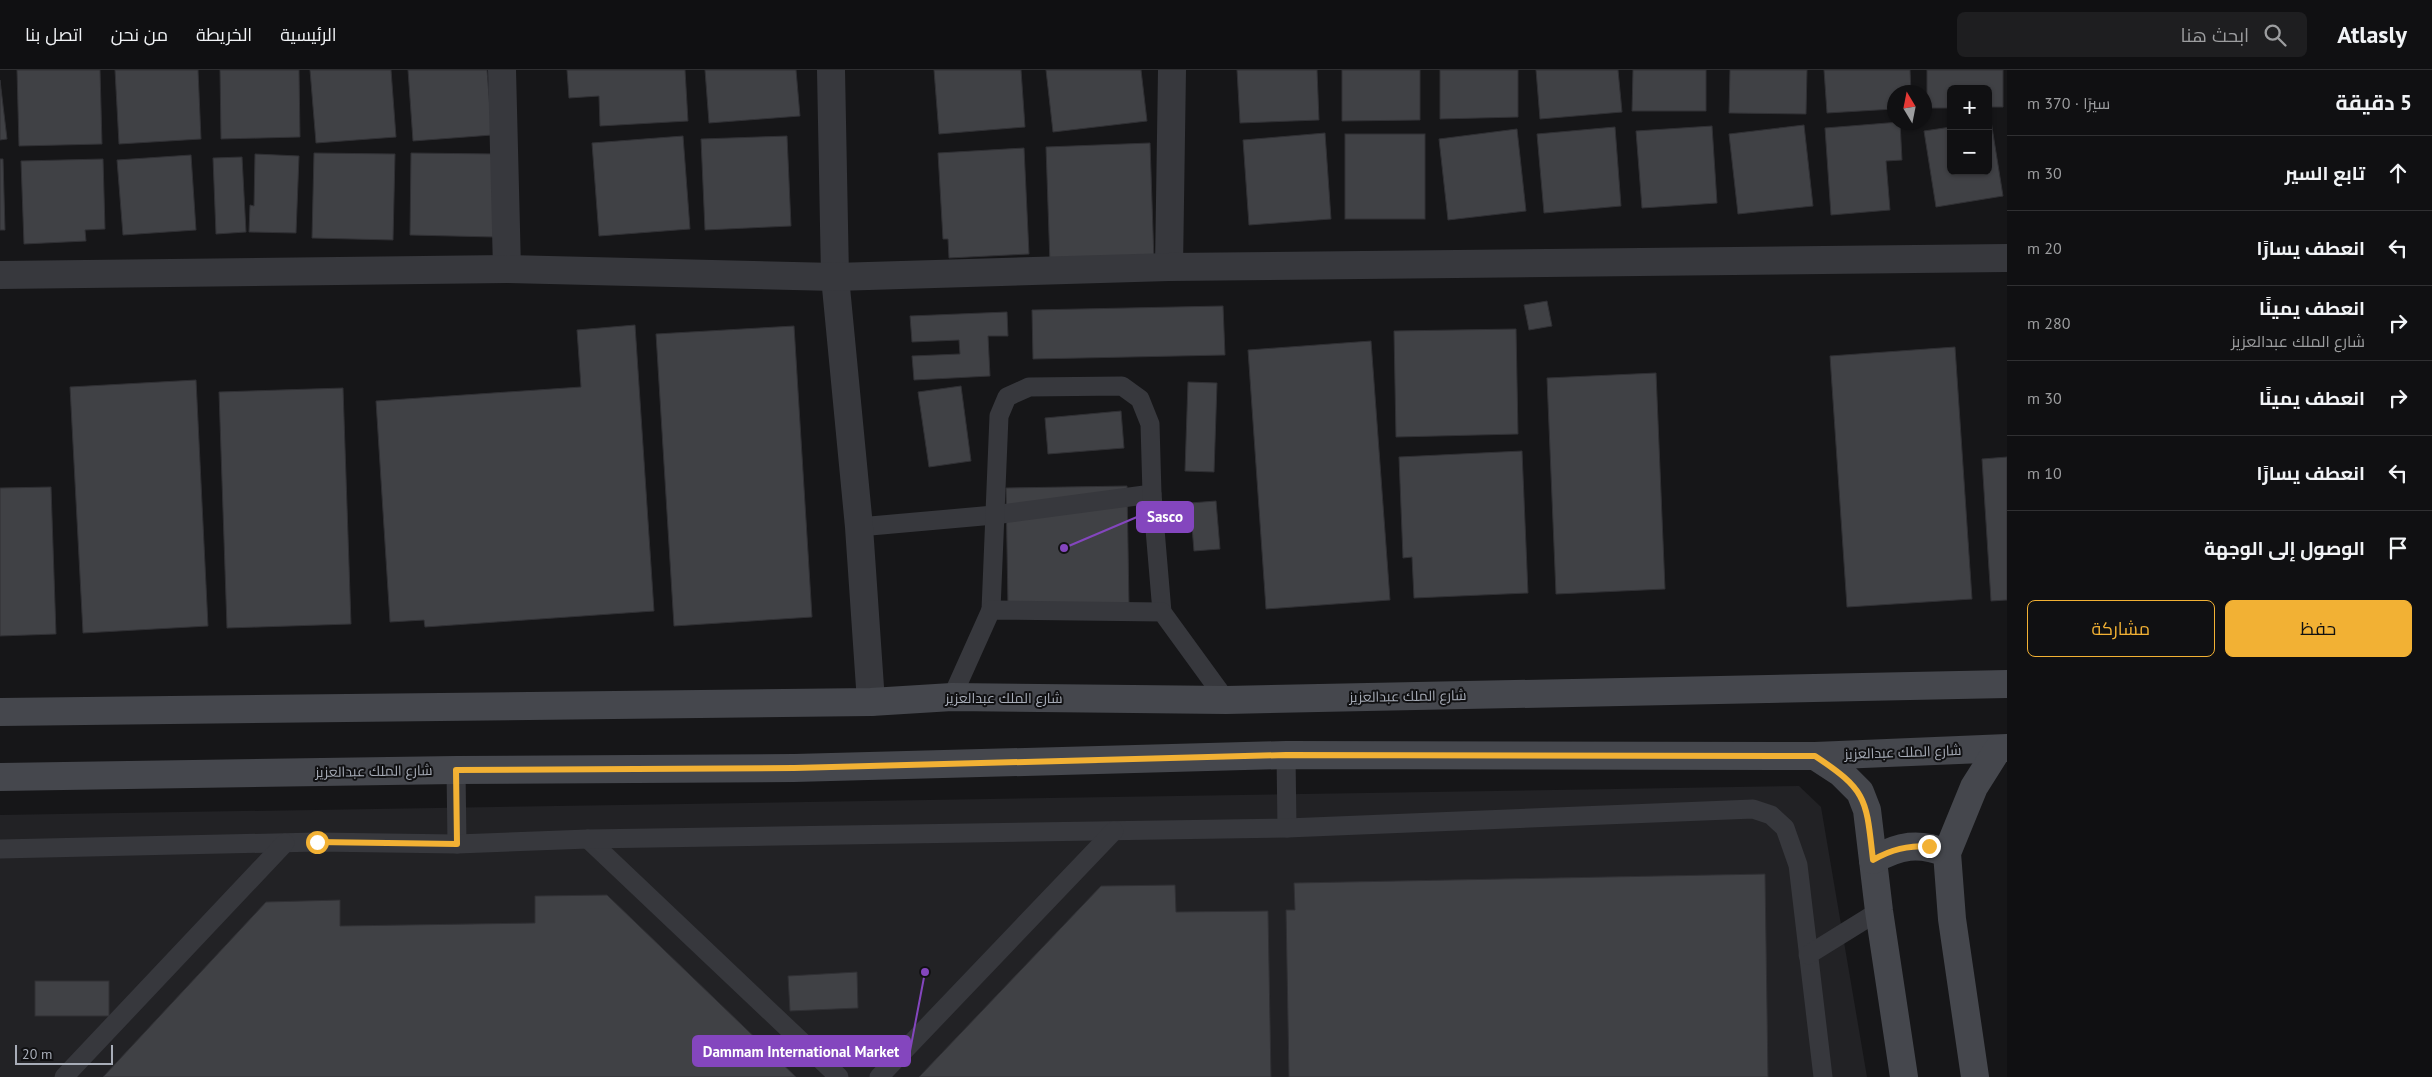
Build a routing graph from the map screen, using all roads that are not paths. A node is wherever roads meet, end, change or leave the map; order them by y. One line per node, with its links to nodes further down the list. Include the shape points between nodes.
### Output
1 (502, 70): 6 (street)
2 (831, 70): 8 (street)
3 (1172, 70): 5 (street)
4 (2007, 258): 5 (street)
5 (1169, 266): 8 (street)
6 (507, 269): 7 (street); 8 (street)
7 (0, 275)
8 (834, 277): 11 (street)
9 (1152, 494): 10 (lane); 10 (lane, via 1150,424 1140,399 1122,386 1029,387 1007,397 999,416); 13 (lane)
10 (994, 515): 11 (lane); 12 (lane)
11 (859, 527): 17 (street)
12 (991, 610): 13 (lane); 15 (lane)
13 (1162, 612): 16 (lane)
14 (2007, 684): 16 (street, شارع الملك عبدالعزيز)
15 (952, 698): 16 (street, شارع الملك عبدالعزيز); 17 (street, شارع الملك عبدالعزيز)
16 (1226, 700)
17 (871, 702): 18 (street, شارع الملك عبدالعزيز)
18 (0, 712)
19 (2003, 748): 21 (street, شارع الملك عبدالعزيز); 30 (street, via 1974,787)
20 (1286, 755): 21 (street, شارع الملك عبدالعزيز); 22 (street, شارع الملك عبدالعزيز, via 794,768); 24 (lane)
21 (1815, 756): 31 (street, via 1841,773 1860,792 1867,810)
22 (456, 770): 23 (street, شارع الملك عبدالعزيز); 28 (lane)
23 (0, 777)
24 (1287, 828): 25 (lane); 33 (lane, via 1753,809 1771,815 1785,828 1798,865)
25 (1114, 831): 26 (lane); 36 (lane)
26 (588, 839): 28 (lane); 35 (lane)
27 (285, 843): 28 (lane); 29 (lane); 34 (lane)
28 (457, 844)
29 (0, 849)
30 (1947, 853): 31 (street, via 1929,846 1908,846); 39 (street, via 1952,919)
31 (1873, 860): 32 (street)
32 (1879, 912): 33 (lane); 38 (street)
33 (1808, 955): 37 (lane)
34 (64, 1077)
35 (839, 1077)
36 (879, 1077)
37 (1823, 1077)
38 (1904, 1077)
39 (1975, 1077)

